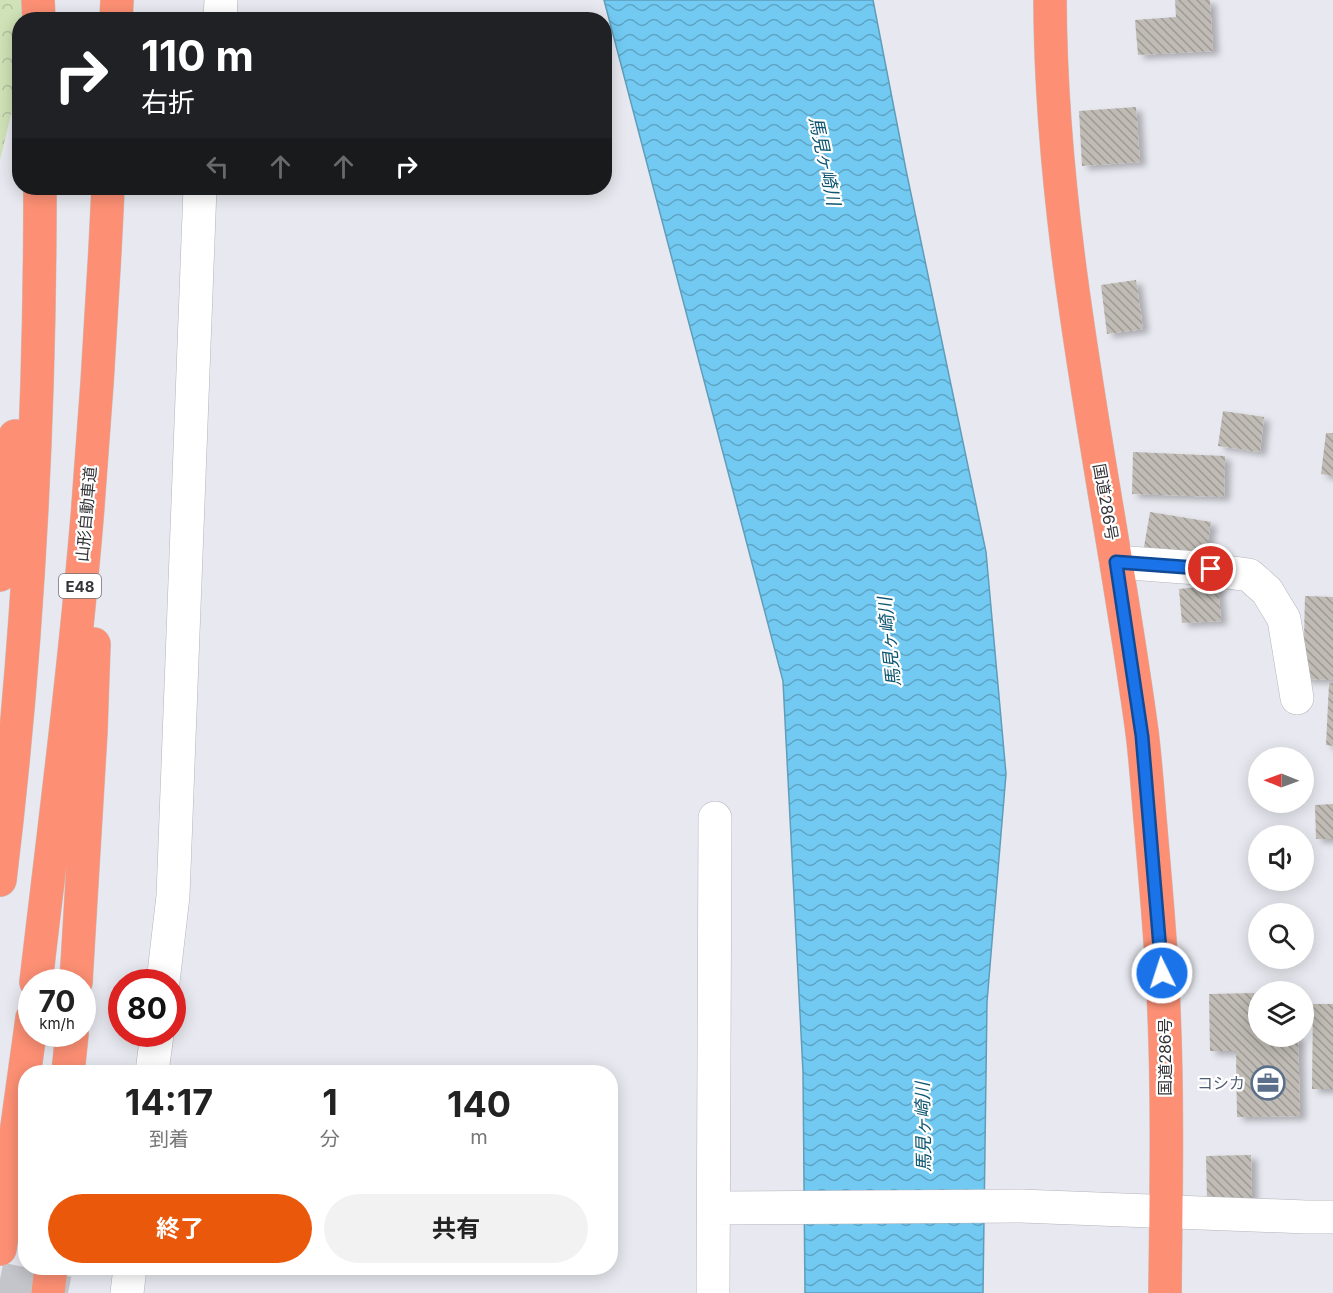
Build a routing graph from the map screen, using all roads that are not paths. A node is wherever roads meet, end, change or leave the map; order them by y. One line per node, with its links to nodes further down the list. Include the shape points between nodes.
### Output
1 (1050, 0): 7 (highway, 国道286号, via 1050,66 1059,185 1085,385)
2 (38, 195): 8 (highway)
3 (39, 195): 11 (highway, via 40,323 33,502)
4 (108, 195): 6 (highway, 山形自動車道 / E48)
5 (200, 195): 14 (street, via 173,896)
6 (103, 304): 12 (highway, 山形自動車道 / E48, via 87,520); 13 (highway, via 91,730)
7 (1116, 562): 9 (street, via 1249,575 1267,591 1284,619); 23 (highway, 国道286号, via 1142,736 1156,891 1164,1013)
8 (0, 575)
9 (1296, 698)
10 (716, 818): 22 (street)
11 (0, 880)
12 (38, 969)
13 (77, 969)
14 (165, 969)
15 (28, 1047): 18 (highway)
16 (71, 1047): 19 (highway)
17 (155, 1047): 20 (street)
18 (25, 1065)
19 (69, 1065)
20 (153, 1065)
21 (18, 1119): 25 (highway)
22 (714, 1208): 23 (street, via 1021,1206); 30 (street)
23 (1166, 1211): 24 (street); 31 (highway, 国道286号)
24 (1333, 1217)
25 (0, 1249)
26 (50, 1275): 28 (highway)
27 (129, 1275): 29 (street)
28 (48, 1293)
29 (127, 1293)
30 (713, 1293)
31 (1165, 1293)

